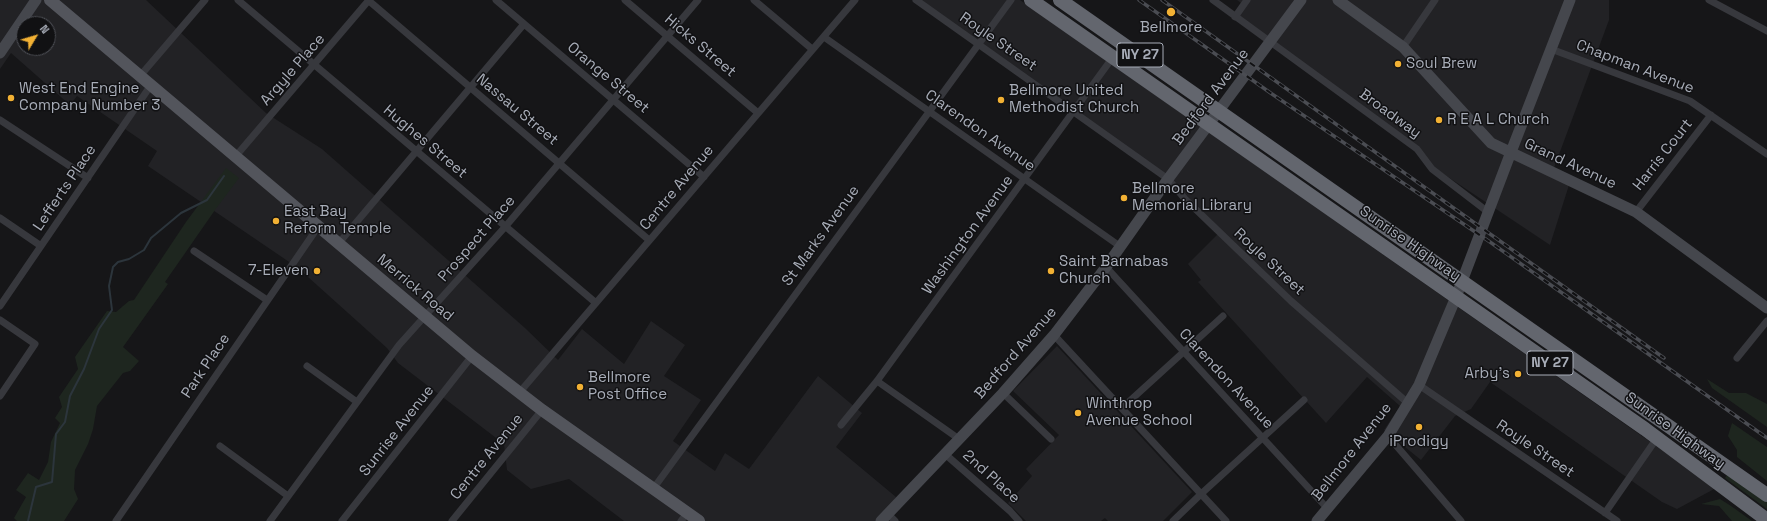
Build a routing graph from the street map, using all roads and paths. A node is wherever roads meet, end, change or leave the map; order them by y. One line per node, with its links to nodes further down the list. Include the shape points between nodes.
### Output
1 (36, 0): 32 (street)
2 (50, 0): 35 (main road, Merrick Road)
3 (205, 0): 35 (street)
4 (238, 0): 34 (street, Hughes Street)
5 (369, 0): 34 (street, Argyle Place); 37 (street, Nassau Street)
6 (496, 0): 23 (street, Orange Street)
7 (625, 0): 25 (street, Hicks Street)
8 (698, 0): 25 (street, Prospect Place)
9 (754, 0): 30 (street)
10 (855, 0): 26 (street, Centre Avenue)
11 (916, 0): 28 (street, Royle Street)
12 (1011, 0): 28 (street, St Marks Avenue)
13 (1031, 0): 33 (highway, Sunrise Highway / NY 27)
14 (1060, 0): 40 (highway, Sunrise Highway / NY 27)
15 (1213, 0): 22 (street, Broadway)
16 (1247, 0): 22 (street)
17 (1301, 0): 27 (street, Bedford Avenue)
18 (1338, 0): 29 (street, Grand Avenue)
19 (1435, 0): 29 (street)
20 (1570, 0): 31 (street, Bellmore Avenue)
21 (1709, 0): 24 (street)
22 (1235, 17): 27 (street, Broadway)
23 (524, 24): 37 (street); 38 (street, Orange Street)
24 (1767, 31)
25 (668, 36): 38 (street, Prospect Place); 42 (street, Hicks Street)
26 (824, 37): 30 (street, Centre Avenue); 39 (street, Clarendon Avenue)
27 (1270, 42): 40 (street, Bedford Avenue); 55 (street, Broadway, via 1417,149 1432,169)
28 (978, 44): 39 (street, St Marks Avenue); 41 (street, Royle Street)
29 (1403, 47): 47 (street, Grand Avenue, via 1491,143)
30 (812, 49): 42 (street, Centre Avenue)
31 (1551, 49): 43 (street, Chapman Avenue, via 1690,101); 47 (street, Bellmore Avenue)
32 (0, 53)
33 (1113, 57): 41 (street, Washington Avenue); 45 (highway, Sunrise Highway / NY 27)
34 (315, 64): 46 (street, Hughes Street); 49 (street, Argyle Place)
35 (140, 76): 36 (main road, Merrick Road)
36 (151, 85): 49 (main road, Merrick Road); 52 (street, Lefferts Place)
37 (470, 87): 46 (street); 50 (street, Nassau Street)
38 (614, 100): 50 (street, Prospect Place); 51 (street, Orange Street)
39 (929, 111): 53 (street, Clarendon Avenue); 100 (street, St Marks Avenue)
40 (1220, 111): 45 (street, Bedford Avenue); 66 (highway, Sunrise Highway / NY 27)
41 (1074, 112): 53 (street, Washington Avenue); 54 (street, Royle Street)
42 (758, 113): 51 (street, Centre Avenue)
43 (1711, 115): 48 (street, Chapman Avenue); 56 (street, Harris Court)
44 (0, 120): 52 (street)
45 (1210, 124): 54 (street, Bedford Avenue); 67 (highway, Sunrise Highway / NY 27)
46 (416, 151): 59 (street, Hughes Street); 61 (street)
47 (1511, 152): 55 (street, Bellmore Avenue); 56 (street, Grand Avenue)
48 (1767, 154)
49 (235, 157): 58 (main road, Merrick Road)
50 (560, 163): 59 (street, Prospect Place); 60 (street, Nassau Street)
51 (704, 177): 60 (street, Centre Avenue)
52 (88, 178): 62 (street, Lefferts Place)
53 (1025, 179): 63 (street, Clarendon Avenue); 81 (street, Washington Avenue)
54 (1168, 180): 63 (street, Bedford Avenue); 88 (street, Royle Street, via 1185,200 1291,301)
55 (1488, 212): 66 (street, Bellmore Avenue)
56 (1636, 212): 71 (street, Grand Avenue)
57 (0, 218): 62 (street)
58 (318, 227): 61 (main road, Merrick Road); 68 (street, Park Place)
59 (506, 227): 69 (street, Hughes Street); 73 (street, Prospect Place)
60 (650, 240): 69 (street, Centre Avenue)
61 (338, 244): 73 (main road, Merrick Road)
62 (41, 246): 70 (street, Lefferts Place)
63 (1120, 247): 65 (street, Bedford Avenue)
64 (194, 251): 68 (street)
65 (1106, 268): 76 (street, Bedford Avenue); 77 (street, Clarendon Avenue)
66 (1462, 282): 67 (street, Bellmore Avenue); 97 (highway, Sunrise Highway / NY 27)
67 (1456, 298): 82 (street, Bellmore Avenue); 94 (highway, Sunrise Highway / NY 27)
68 (267, 300): 109 (street, Park Place)
69 (596, 303): 84 (street, Centre Avenue)
70 (0, 306)
71 (1767, 308)
72 (1223, 316): 77 (street)
73 (425, 317): 78 (main road, Merrick Road); 87 (street, Prospect Place, via 399,345)
74 (0, 320): 83 (street, via 35,344)
75 (1767, 321): 79 (street)
76 (1054, 334): 85 (street, Bedford Avenue); 89 (street)
77 (1183, 352): 89 (street); 93 (street, Clarendon Avenue)
78 (472, 356): 84 (main road, Merrick Road); 111 (street, Sunrise Avenue)
79 (1737, 358)
80 (307, 366): 87 (street)
81 (877, 381): 91 (street, Washington Avenue); 95 (street)
82 (1419, 386): 88 (street, Bellmore Avenue); 105 (street, Royle Street)
83 (2, 393)
84 (519, 393): 90 (main road, Merrick Road)
85 (1003, 393): 95 (street, Bedford Avenue); 96 (street)
86 (1304, 400): 93 (street)
87 (357, 402): 103 (street, Prospect Place)
88 (1409, 404): 92 (street, Bellmore Avenue)
89 (1122, 408): 101 (street)
90 (542, 410): 100 (main road, Merrick Road); 112 (street, Centre Avenue)
91 (841, 425)
92 (1388, 436): 104 (street, Bellmore Avenue); 118 (street)
93 (1262, 438): 101 (street); 104 (street, Clarendon Avenue)
94 (1657, 438): 97 (highway, Sunrise Highway / NY 27); 105 (street)
95 (959, 439): 99 (street, Bedford Avenue)
96 (1051, 439)
97 (1679, 444): 102 (highway, Sunrise Highway / NY 27); 108 (highway, Sunrise Highway / NY 27)
98 (220, 446): 103 (street)
99 (945, 454): 107 (street, Bedford Avenue); 114 (street, 2nd Place)
100 (653, 488): 106 (main road, Merrick Road)
101 (1201, 494): 115 (street); 116 (street)
102 (1767, 495)
103 (288, 496): 110 (street, Prospect Place)
104 (1327, 508): 117 (street, Bellmore Avenue)
105 (1605, 513): 119 (street, Royle Street)
106 (684, 517): 113 (main road, Merrick Road)
107 (888, 519)
108 (1767, 520)
109 (116, 521)
110 (270, 521)
111 (342, 521)
112 (452, 521)
113 (699, 521)
114 (1019, 521)
115 (1173, 521)
116 (1226, 521)
117 (1317, 521)
118 (1461, 521)
119 (1617, 521)

